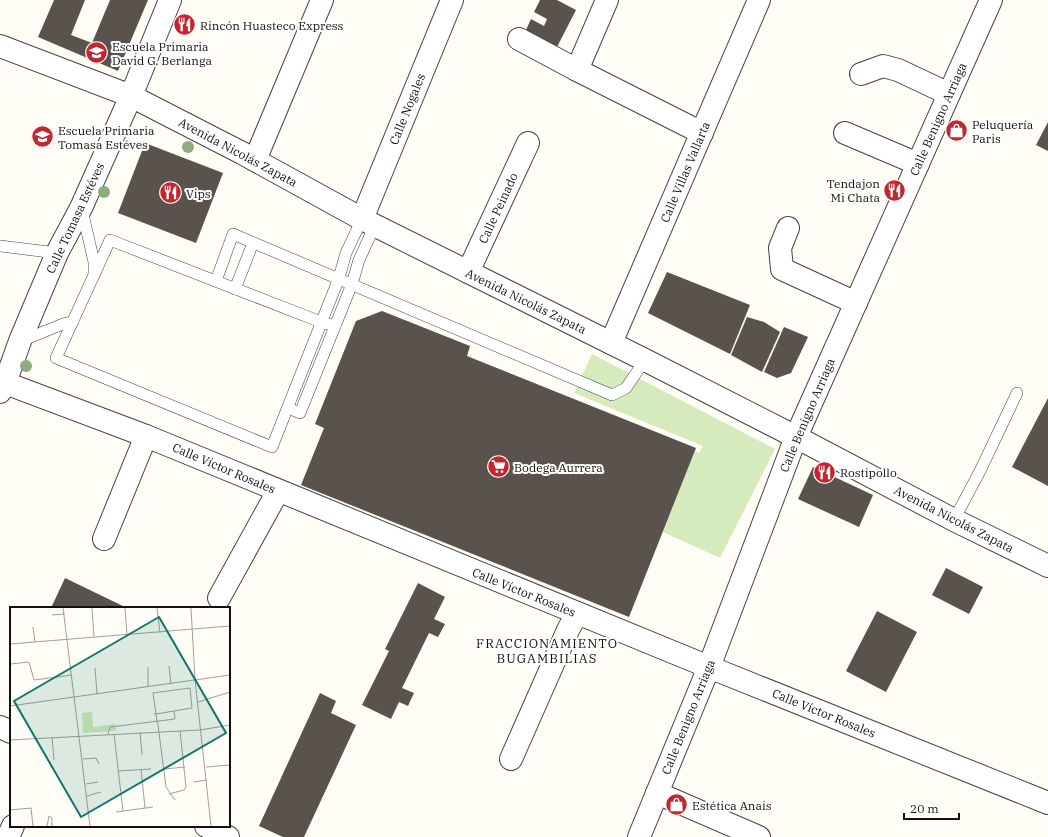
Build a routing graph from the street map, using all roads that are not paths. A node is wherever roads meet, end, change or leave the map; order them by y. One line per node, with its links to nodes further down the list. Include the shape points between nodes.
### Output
1 (170, 0): 13 (street, Calle Tomasa Estéves)
2 (306, 0): 17 (street)
3 (322, 0): 17 (street)
4 (452, 0): 20 (street, Calle Nogales)
5 (607, 0): 10 (street)
6 (759, 0): 14 (street, Calle Villas Vallarta)
7 (991, 0): 12 (street, Calle Benigno Arriaga)
8 (519, 39): 10 (street)
9 (0, 46): 13 (street, Avenida Nicolás Zapata)
10 (577, 70): 14 (street)
11 (861, 74): 12 (street, via 883,66 898,70)
12 (950, 94): 18 (street, Calle Benigno Arriaga)
13 (131, 96): 17 (street, Avenida Nicolás Zapata); 19 (street, Calle Tomasa Estéves)
14 (702, 133): 36 (street, Calle Villas Vallarta)
15 (845, 133): 18 (street)
16 (528, 143): 25 (street, Calle Peinado)
17 (249, 156): 20 (street, Avenida Nicolás Zapata)
18 (918, 164): 31 (street, Calle Benigno Arriaga)
19 (81, 208): 24 (street, Calle Tomasa Estéves); 26 (lane, via 94,262)
20 (368, 222): 25 (street, Avenida Nicolás Zapata); 27 (lane, via 346,253); 29 (lane)
21 (788, 228): 31 (street, via 780,248 782,269)
22 (253, 242): 27 (lane); 28 (lane, via 233,234); 30 (lane)
23 (0, 246): 24 (lane)
24 (58, 253): 35 (street, Calle Tomasa Estéves)
25 (468, 272): 36 (street, Avenida Nicolás Zapata)
26 (94, 276): 28 (lane, via 110,240); 32 (lane)
27 (339, 278): 29 (lane); 33 (lane)
28 (216, 281): 30 (lane)
29 (352, 284): 34 (lane); 38 (lane, via 612,395 626,388)
30 (236, 289): 33 (lane)
31 (856, 303): 44 (street, Calle Benigno Arriaga)
32 (73, 322): 35 (lane); 42 (lane, via 56,358 272,447)
33 (321, 322): 34 (lane); 37 (lane)
34 (335, 326): 39 (lane)
35 (20, 342): 40 (street, Calle Tomasa Estéves)
36 (611, 343): 38 (street, Avenida Nicolás Zapata)
37 (307, 359): 39 (lane); 42 (lane)
38 (645, 360): 44 (street, Avenida Nicolás Zapata)
39 (320, 363): 42 (lane, via 300,413)
40 (2, 385): 43 (street, Calle Víctor Rosales)
41 (1017, 393): 46 (lane)
42 (288, 408)
43 (146, 436): 45 (street, Calle Víctor Rosales); 47 (street)
44 (796, 437): 46 (street, Avenida Nicolás Zapata); 51 (street, Calle Benigno Arriaga)
45 (278, 491): 49 (street); 50 (street, Calle Víctor Rosales)
46 (954, 520): 48 (street, Avenida Nicolás Zapata)
47 (104, 539)
48 (1048, 566)
49 (218, 598)
50 (577, 613): 51 (street, Calle Víctor Rosales); 54 (street)
51 (709, 667): 55 (street, Calle Benigno Arriaga); 56 (street, Calle Víctor Rosales)
52 (0, 727): 53 (street)
53 (10, 732)
54 (512, 759)
55 (657, 793): 61 (street, Calle Benigno Arriaga); 62 (street)
56 (1048, 803)
57 (13, 827): 59 (street)
58 (208, 827): 60 (street)
59 (8, 837)
60 (228, 837)
61 (639, 837)
62 (759, 837)

